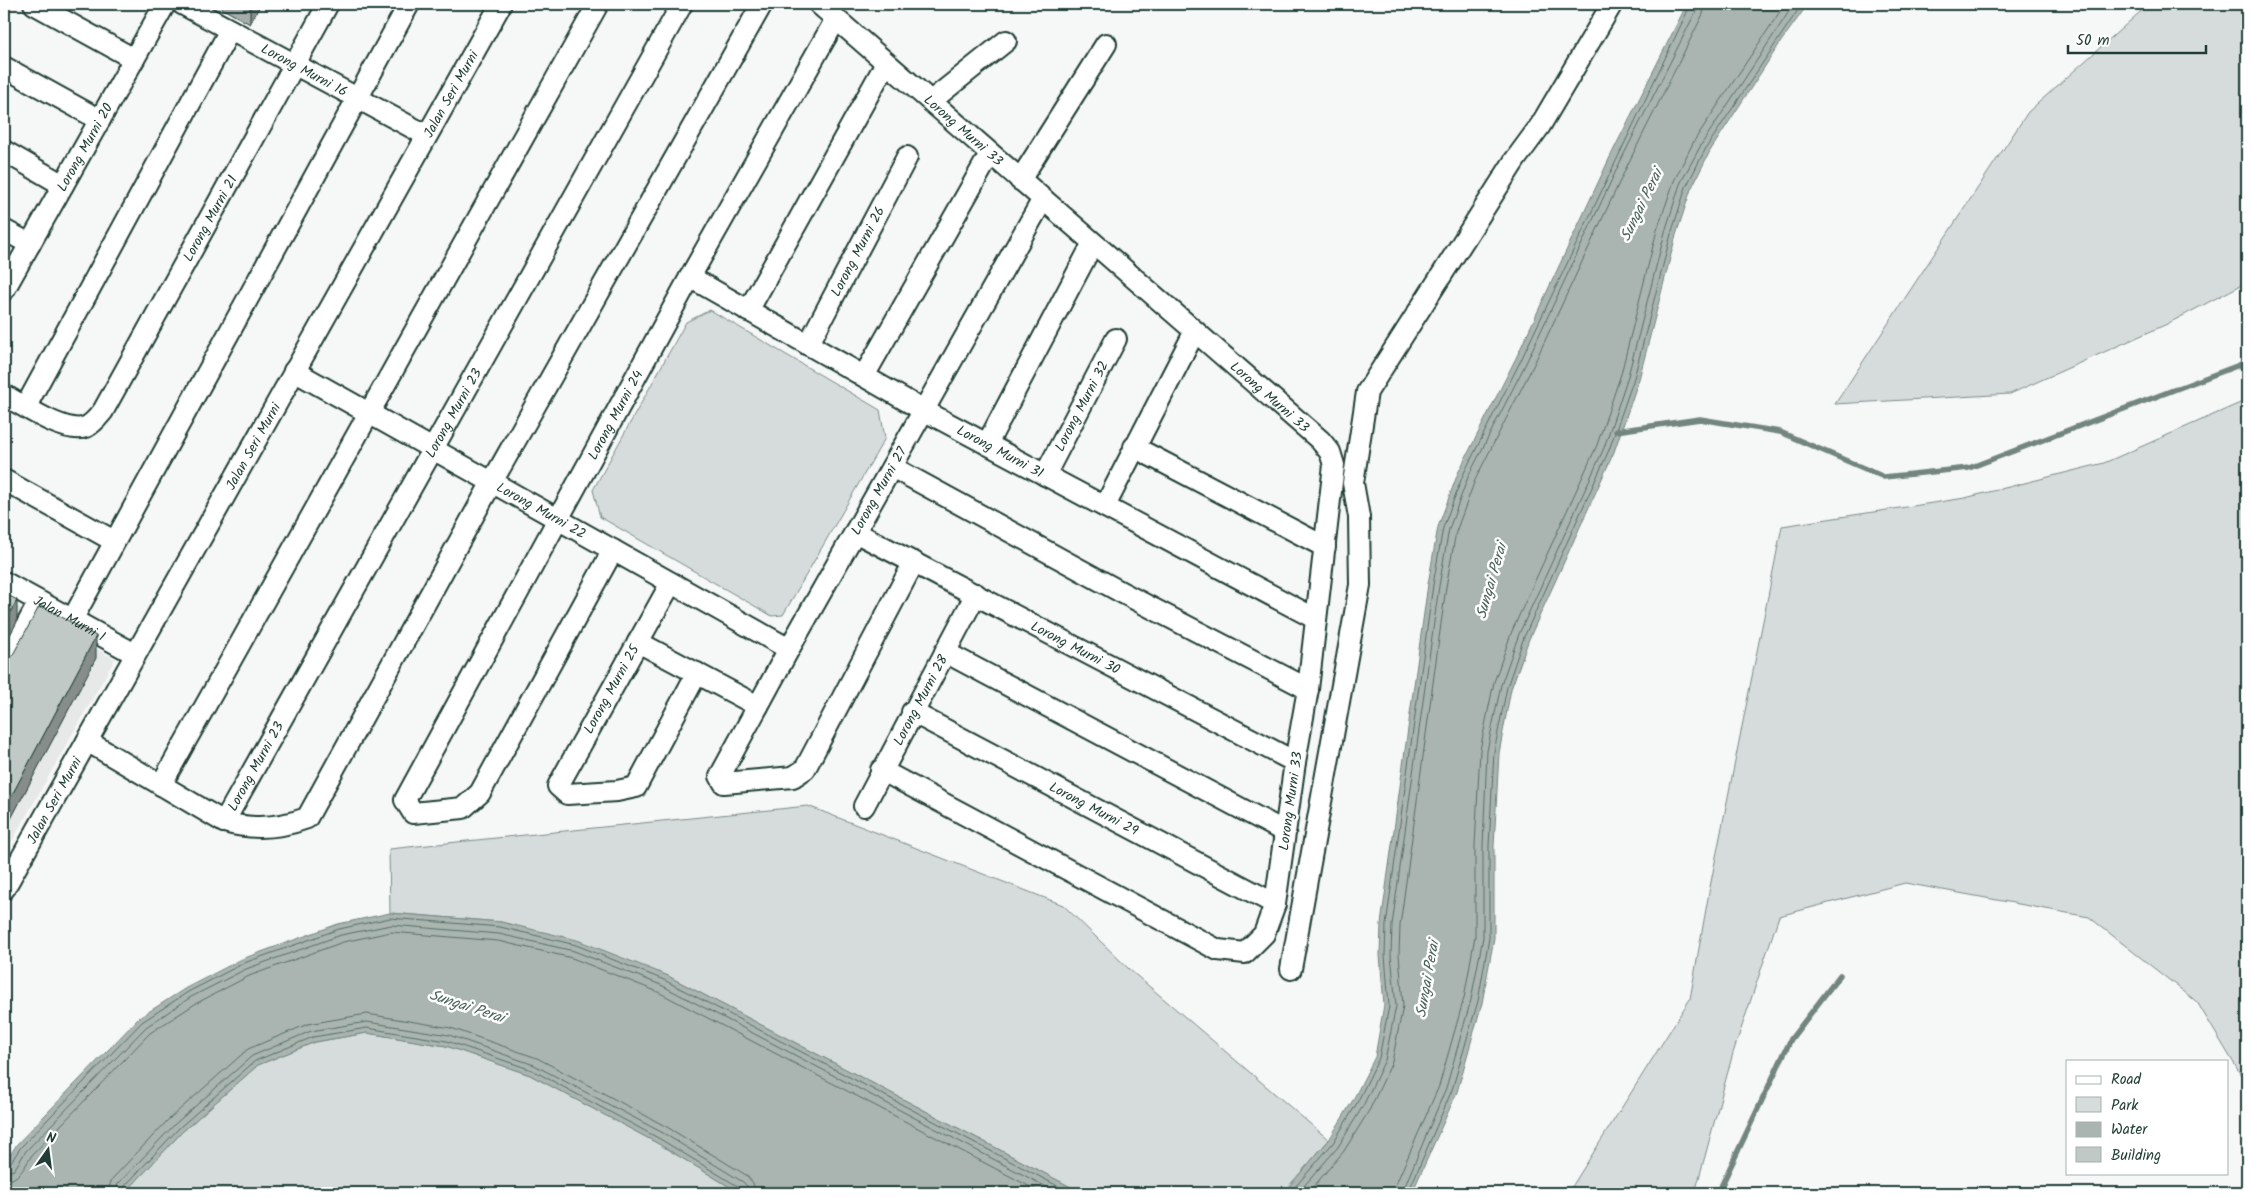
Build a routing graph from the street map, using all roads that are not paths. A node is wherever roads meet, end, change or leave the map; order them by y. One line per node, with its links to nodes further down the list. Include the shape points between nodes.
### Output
1 (34, 4): 16 (street)
2 (165, 4): 16 (street, Lorong Murni 20)
3 (182, 4): 13 (street, Lorong Murni 16)
4 (328, 4): 18 (street, Lorong Murni 21)
5 (409, 4): 20 (street)
6 (501, 4): 23 (street, Jalan Seri Murni)
7 (598, 4): 44 (street)
8 (682, 4): 47 (street, Lorong Murni 23)
9 (762, 4): 51 (street)
10 (819, 4): 12 (street, Lorong Murni 33)
11 (1612, 4): 83 (street, via 1540,126 1367,392 1353,482 1359,517 1360,585)
12 (836, 19): 17 (street, Lorong Murni 33); 33 (street, Lorong Murni 24)
13 (230, 30): 18 (street, Lorong Murni 16); 42 (street)
14 (1006, 41): 21 (street)
15 (1106, 44): 27 (street)
16 (134, 59): 22 (street, Lorong Murni 20)
17 (886, 63): 21 (street, Lorong Murni 33); 35 (street)
18 (294, 65): 20 (street, Lorong Murni 16); 42 (street, Lorong Murni 21, via 96,421 85,427 62,426)
19 (4, 66): 22 (street)
20 (356, 99): 23 (street, Lorong Murni 16); 55 (street)
21 (931, 101): 25 (street, Lorong Murni 33)
22 (100, 120): 28 (street, Lorong Murni 20)
23 (426, 135): 39 (street, Jalan Seri Murni)
24 (4, 151): 28 (street)
25 (990, 154): 27 (street, Lorong Murni 33); 40 (street)
26 (907, 157): 38 (street, Lorong Murni 26)
27 (1020, 180): 29 (street, Lorong Murni 33)
28 (63, 185): 32 (street, Lorong Murni 20)
29 (1043, 199): 31 (street, Lorong Murni 33); 43 (street, Lorong Murni 27)
30 (4, 230): 32 (street)
31 (1093, 243): 36 (street, Lorong Murni 33); 45 (street)
32 (30, 244): 34 (street, Lorong Murni 20)
33 (690, 277): 35 (street, Lorong Murni 31); 53 (street, Lorong Murni 24)
34 (4, 290)
35 (748, 310): 38 (street, Lorong Murni 31)
36 (1195, 331): 46 (street); 56 (street, Lorong Murni 33, via 1330,452 1334,465)
37 (1116, 339): 49 (street, Lorong Murni 32)
38 (808, 344): 40 (street, Lorong Murni 31)
39 (294, 371): 44 (street, Lorong Murni 22); 68 (street, Jalan Seri Murni)
40 (864, 376): 43 (street, Lorong Murni 31)
41 (4, 395): 42 (street)
42 (26, 406)
43 (923, 410): 45 (street, Lorong Murni 31); 48 (street, Lorong Murni 27)
44 (370, 414): 47 (street, Lorong Murni 22); 77 (street)
45 (987, 444): 49 (street, Lorong Murni 31)
46 (1134, 447): 52 (street); 56 (street)
47 (433, 450): 51 (street, Lorong Murni 22); 79 (street, Lorong Murni 23)
48 (892, 467): 54 (street, Lorong Murni 27); 71 (street)
49 (1046, 475): 52 (street, Lorong Murni 31)
50 (4, 480): 55 (street)
51 (492, 482): 53 (street, Lorong Murni 22); 79 (street, via 307,818 285,826 239,826)
52 (1105, 506): 63 (street, Lorong Murni 31)
53 (557, 519): 57 (street, Lorong Murni 22); 57 (street, Lorong Murni 24, via 405,800 413,813 464,808 480,793)
54 (855, 532): 58 (street, Lorong Murni 30); 66 (street, Lorong Murni 27)
55 (114, 541): 64 (street)
56 (1325, 547): 63 (street, Lorong Murni 33)
57 (613, 550): 60 (street, Lorong Murni 22)
58 (914, 562): 61 (street, Lorong Murni 30); 72 (street, Lorong Murni 27, via 805,769 793,777 724,783 720,776)
59 (4, 582): 62 (street, Jalan Murni 1)
60 (671, 583): 65 (street, Lorong Murni 25); 66 (street, Lorong Murni 22)
61 (976, 594): 67 (street, Lorong Murni 28); 75 (street, Lorong Murni 30)
62 (39, 602): 64 (street, Jalan Murni 1); 69 (street)
63 (1316, 618): 71 (street, Lorong Murni 33)
64 (72, 620): 68 (street, Jalan Murni 1)
65 (638, 642): 70 (street); 70 (street, Lorong Murni 25, via 558,786 567,794 617,792 636,787)
66 (789, 649): 72 (street, Lorong Murni 27)
67 (945, 652): 73 (street, Lorong Murni 28); 80 (street)
68 (135, 654): 74 (street, Jalan Seri Murni)
69 (4, 667)
70 (697, 674): 72 (street)
71 (1308, 689): 75 (street, Lorong Murni 33)
72 (758, 706)
73 (912, 712): 76 (street, Lorong Murni 28); 82 (street, Lorong Murni 29)
74 (87, 741): 77 (street); 81 (street, Jalan Seri Murni)
75 (1295, 762): 80 (street, Lorong Murni 33)
76 (881, 770): 78 (street, Lorong Murni 28); 82 (street, Lorong Murni 33, via 1218,950 1245,953 1264,934)
77 (161, 785): 79 (street)
78 (864, 806)
79 (224, 822)
80 (1285, 832): 82 (street, Lorong Murni 33)
81 (4, 889)
82 (1275, 904)
83 (1291, 969)

